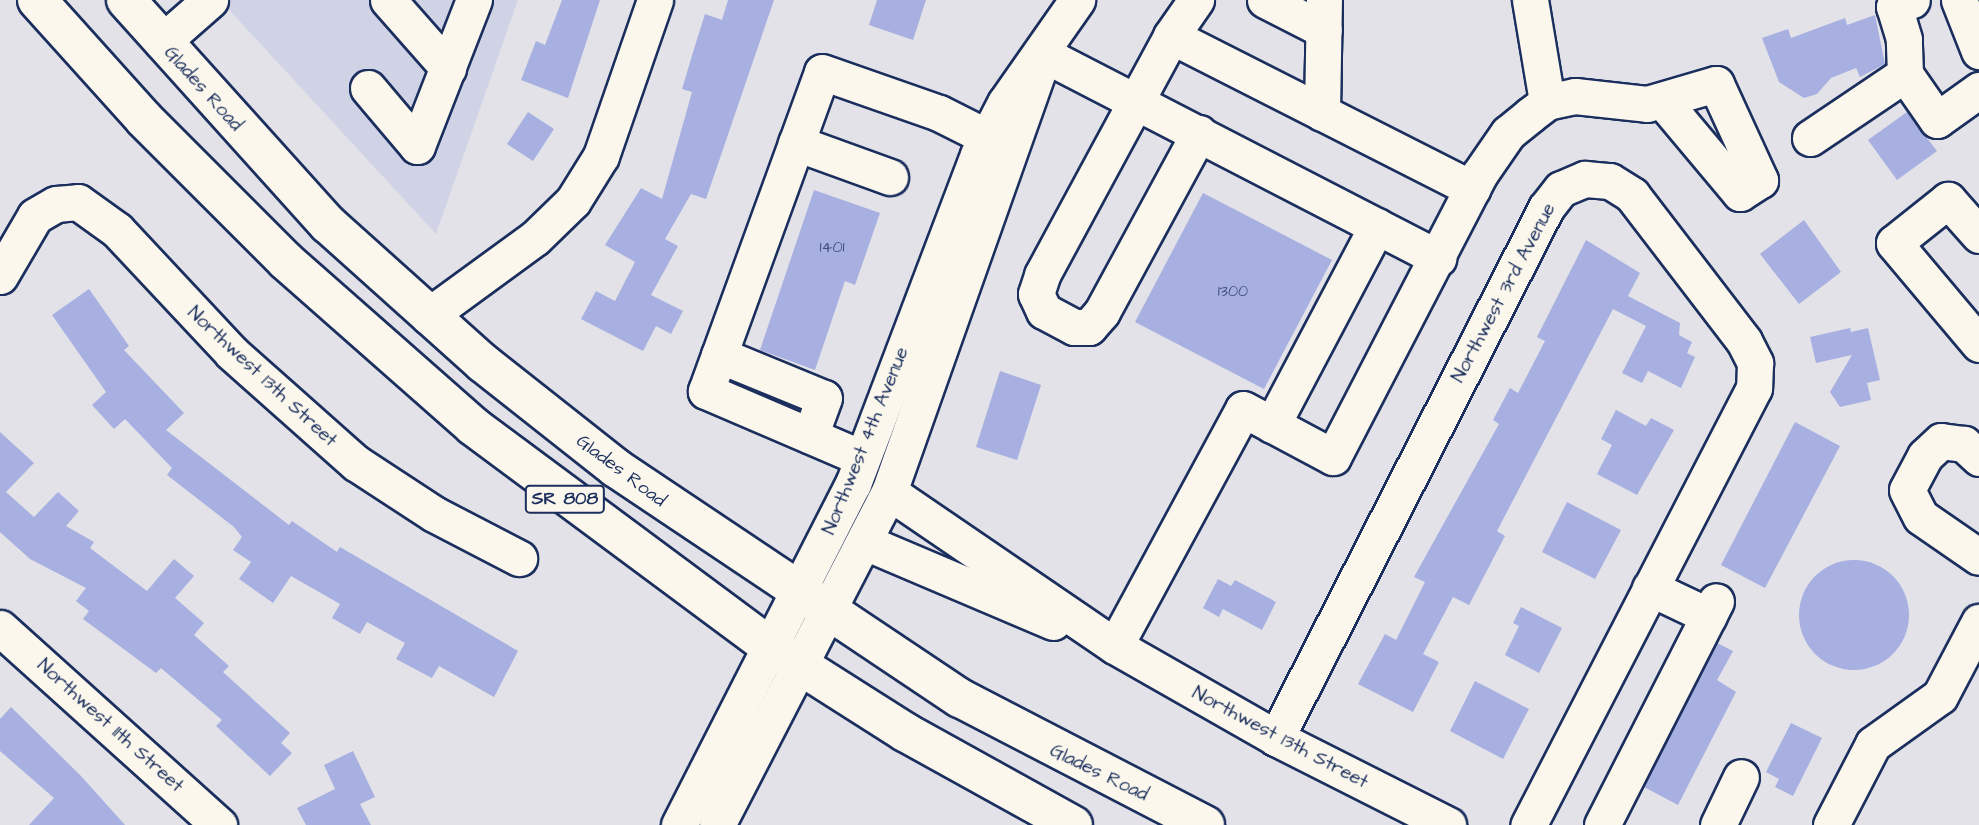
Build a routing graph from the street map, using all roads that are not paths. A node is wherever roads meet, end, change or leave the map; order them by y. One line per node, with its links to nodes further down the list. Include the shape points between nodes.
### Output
1 (37, 0): 53 (main road, SR 808, via 144,119 369,338 540,479)
2 (181, 0): 14 (street)
3 (210, 0): 14 (street)
4 (388, 0): 18 (street)
5 (474, 0): 18 (street)
6 (655, 0): 36 (street, via 601,156 573,201 536,238)
7 (1077, 0): 17 (street, Northwest 4th Avenue)
8 (1196, 0): 15 (street)
9 (1265, 0): 13 (street)
10 (1530, 0): 24 (street)
11 (1912, 0): 19 (street, via 1894,7 1904,39)
12 (1959, 0): 16 (street)
13 (1324, 15): 25 (street)
14 (146, 24): 36 (main road, Glades Road / SR 808, via 328,224)
15 (1171, 36): 22 (street); 25 (street)
16 (1979, 51)
17 (1043, 54): 22 (street); 29 (street, Northwest 4th Avenue)
18 (449, 68): 20 (street, via 417,146)
19 (1905, 74): 21 (street, via 1937,121); 27 (street)
20 (368, 88)
21 (1970, 97)
22 (1135, 100): 26 (street); 26 (street, via 1042,275 1036,294 1044,311 1058,321 1089,327 1102,312)
23 (1662, 100): 24 (street, via 1647,104 1575,96)
24 (1548, 102): 31 (street, via 1508,133)
25 (1322, 113): 31 (street)
26 (1199, 134): 32 (street)
27 (1810, 138)
28 (796, 144): 29 (street, via 822,72 939,113); 30 (street); 38 (street)
29 (1000, 144): 42 (street, Northwest 4th Avenue); 43 (street, Northwest 4th Avenue)
30 (890, 177)
31 (1472, 189): 34 (street)
32 (1377, 226): 34 (street); 39 (street)
33 (1979, 234): 37 (street, via 1948,200 1895,243)
34 (1438, 258): 39 (street, via 1333,457)
35 (0, 276): 46 (street, Northwest 13th Street, via 35,216 56,204 78,202 137,249 232,353 347,456 434,514)
36 (428, 316): 48 (main road, Glades Road / SR 808, via 616,468)
37 (1979, 344)
38 (719, 355): 40 (street, via 706,391); 40 (street, via 824,398)
39 (1272, 425): 52 (street, via 1243,410)
40 (810, 436): 42 (street)
41 (1979, 457): 45 (street, via 1964,444 1941,442 1924,456 1907,489 1921,517)
42 (862, 458): 48 (street, Northwest 4th Avenue)
43 (889, 492): 44 (street, Northwest 4th Avenue); 52 (street, Northwest 13th Street)
44 (867, 543): 49 (street, Northwest 4th Avenue); 52 (street, Northwest 13th Street)
45 (1979, 557)
46 (519, 558)
47 (1650, 588): 55 (street, Northwest 3rd Avenue, via 1754,388 1755,363 1745,341 1632,195 1610,181 1585,179 1561,189 1546,208); 63 (street, Northwest 3rd Avenue); 64 (street, via 1713,609)
48 (799, 593): 49 (main road, Glades Road / SR 808); 53 (street, Northwest 4th Avenue)
49 (830, 613): 53 (street, Northwest 4th Avenue); 61 (main road, Glades Road / SR 808, via 884,652 1037,742)
50 (1979, 622): 54 (street)
51 (0, 628): 57 (street, Northwest 11th Street)
52 (1115, 646): 55 (street, Northwest 13th Street)
53 (786, 656): 58 (street, Northwest 4th Avenue); 59 (street, Northwest 4th Avenue); 60 (main road, SR 808, via 905,732)
54 (1967, 680): 66 (street, via 1873,744)
55 (1276, 738): 62 (street, Northwest 13th Street)
56 (1741, 777): 65 (street)
57 (219, 825)
58 (679, 825)
59 (717, 825)
60 (1073, 825)
61 (1205, 825)
62 (1448, 825)
63 (1528, 825)
64 (1602, 825)
65 (1718, 825)
66 (1831, 825)

